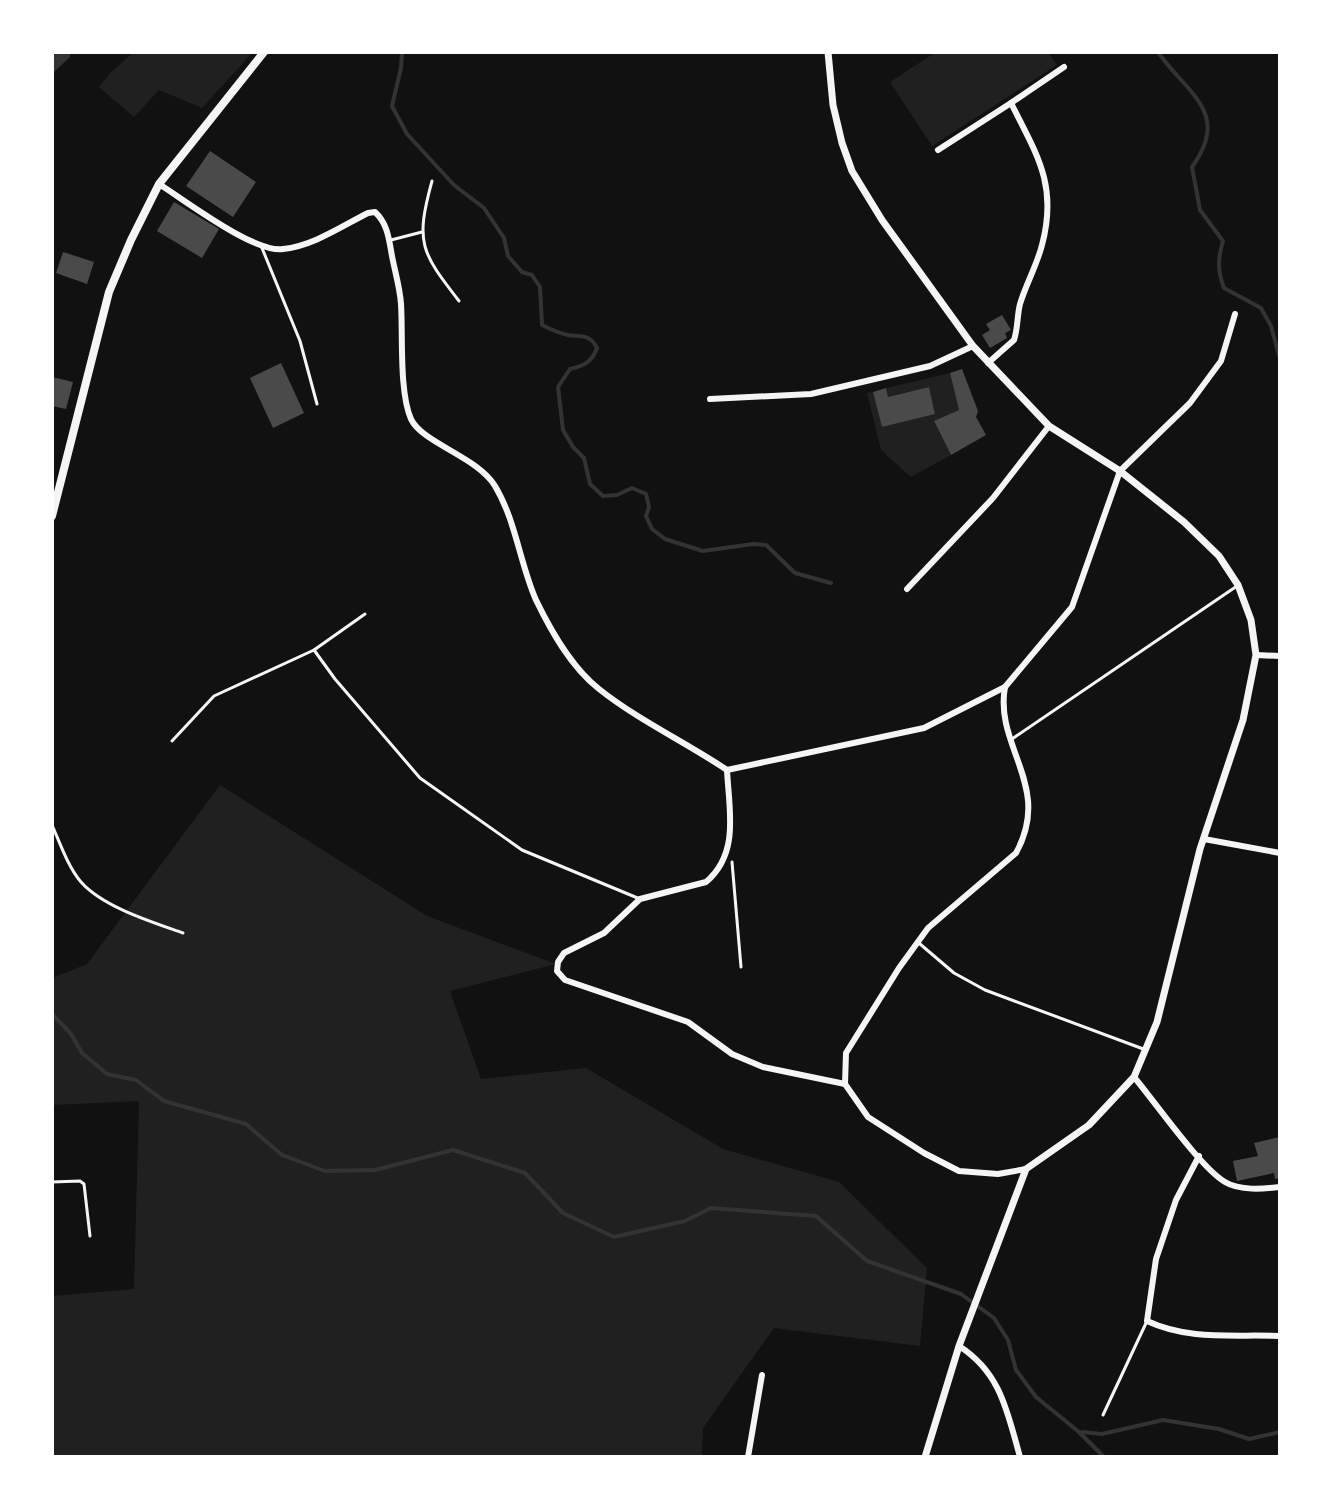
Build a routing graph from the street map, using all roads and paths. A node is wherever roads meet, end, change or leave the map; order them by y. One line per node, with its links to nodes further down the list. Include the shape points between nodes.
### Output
1 (264, 52): 7 (main road)
2 (828, 52): 13 (street, via 833,105 852,171)
3 (1064, 67): 4 (street)
4 (1011, 103): 5 (street); 14 (street, via 1039,159 1049,204 1014,340)
5 (938, 150)
6 (432, 181): 8 (lane)
7 (159, 184): 10 (street); 19 (main road, via 109,292)
8 (422, 232): 9 (lane); 11 (lane, via 434,268)
9 (389, 241): 10 (street, via 375,212 307,243); 29 (street, via 401,301 411,420 476,465 495,485 528,582 568,655 597,687)
10 (262, 248): 16 (lane, via 300,341)
11 (459, 301)
12 (1235, 314): 18 (street, via 1221,361 1190,403)
13 (973, 346): 14 (street); 15 (street, via 930,366 811,394)
14 (988, 363): 17 (street)
15 (710, 399)
16 (317, 404)
17 (1049, 426): 18 (street); 21 (street, via 993,498)
18 (1120, 471): 20 (street, via 1184,522 1219,556); 26 (street, via 1072,607)
19 (52, 516)
20 (1238, 585): 24 (street); 27 (lane)
21 (907, 589)
22 (365, 614): 23 (lane)
23 (314, 650): 28 (lane, via 214,696); 34 (lane, via 420,778 522,850)
24 (1256, 655): 25 (street); 31 (street, via 1243,720)
25 (1280, 656)
26 (1005, 687): 27 (street, via 1004,719); 29 (street, via 924,728)
27 (1012, 739): 36 (street, via 1028,796 1025,837 1016,853)
28 (172, 741)
29 (727, 770): 32 (street)
30 (52, 825): 35 (lane, via 79,880 92,892)
31 (1204, 839): 33 (street); 38 (street)
32 (730, 843): 34 (street, via 724,863 706,882); 37 (path)
33 (1280, 853)
34 (640, 899): 40 (street, via 604,933 564,953 558,962 560,977 688,1022 732,1054 763,1067)
35 (183, 933)
36 (918, 942): 38 (lane, via 954,973 985,990); 40 (street, via 846,1053)
37 (741, 967)
38 (1146, 1050): 39 (street)
39 (1134, 1077): 41 (street); 42 (street, via 1089,1125)
40 (845, 1084): 42 (street, via 868,1117 959,1171 998,1174)
41 (1199, 1156): 44 (street, via 1226,1183); 46 (street, via 1176,1200 1156,1259)
42 (1026, 1169): 48 (street)
43 (52, 1182): 45 (lane, via 84,1184)
44 (1280, 1187)
45 (90, 1236)
46 (1147, 1321): 47 (street, via 1211,1337); 50 (lane)
47 (1280, 1336)
48 (959, 1346): 52 (street); 53 (street, via 984,1365 997,1384)
49 (762, 1375): 51 (street)
50 (1103, 1415)
51 (748, 1457)
52 (925, 1457)
53 (1020, 1457)

